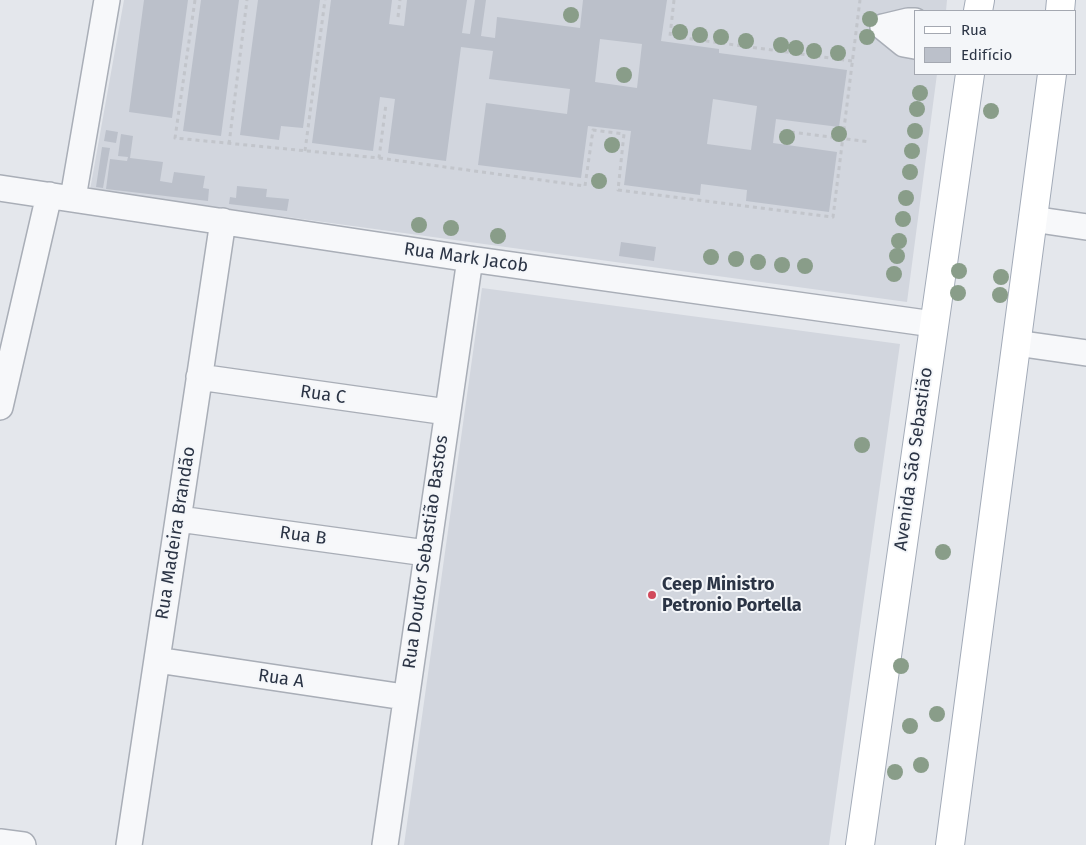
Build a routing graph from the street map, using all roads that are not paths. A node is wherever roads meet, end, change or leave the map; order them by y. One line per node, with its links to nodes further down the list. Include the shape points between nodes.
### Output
1 (107, 0): 7 (street)
2 (914, 21): 3 (street, via 883,27 904,44)
3 (914, 46)
4 (970, 75): 12 (main road, Avenida São Sebastião)
5 (1052, 75): 8 (main road)
6 (0, 188): 7 (street, Rua Mark Jacob)
7 (61, 196): 9 (street, Rua Mark Jacob); 16 (street)
8 (1032, 219): 10 (street); 13 (main road)
9 (223, 221): 11 (street, Rua Mark Jacob); 15 (street, Rua Madeira Brandão)
10 (1086, 227)
11 (470, 259): 12 (street, Rua Mark Jacob); 17 (street, Rua Doutor Sebastião Bastos)
12 (933, 324): 26 (main road, Avenida São Sebastião)
13 (1016, 343): 14 (street); 27 (main road)
14 (1086, 353)
15 (199, 377): 17 (street, Rua C); 18 (street, Rua Madeira Brandão)
16 (0, 407)
17 (447, 412): 19 (street, Rua Doutor Sebastião Bastos)
18 (179, 519): 19 (street, Rua B); 20 (street, Rua Madeira Brandão)
19 (426, 553): 21 (street, Rua Doutor Sebastião Bastos)
20 (157, 660): 21 (street, Rua A); 24 (street, Rua Madeira Brandão)
21 (404, 697): 25 (street, Rua Doutor Sebastião Bastos)
22 (0, 842): 23 (street)
23 (23, 845)
24 (129, 845)
25 (384, 845)
26 (860, 845)
27 (950, 845)

